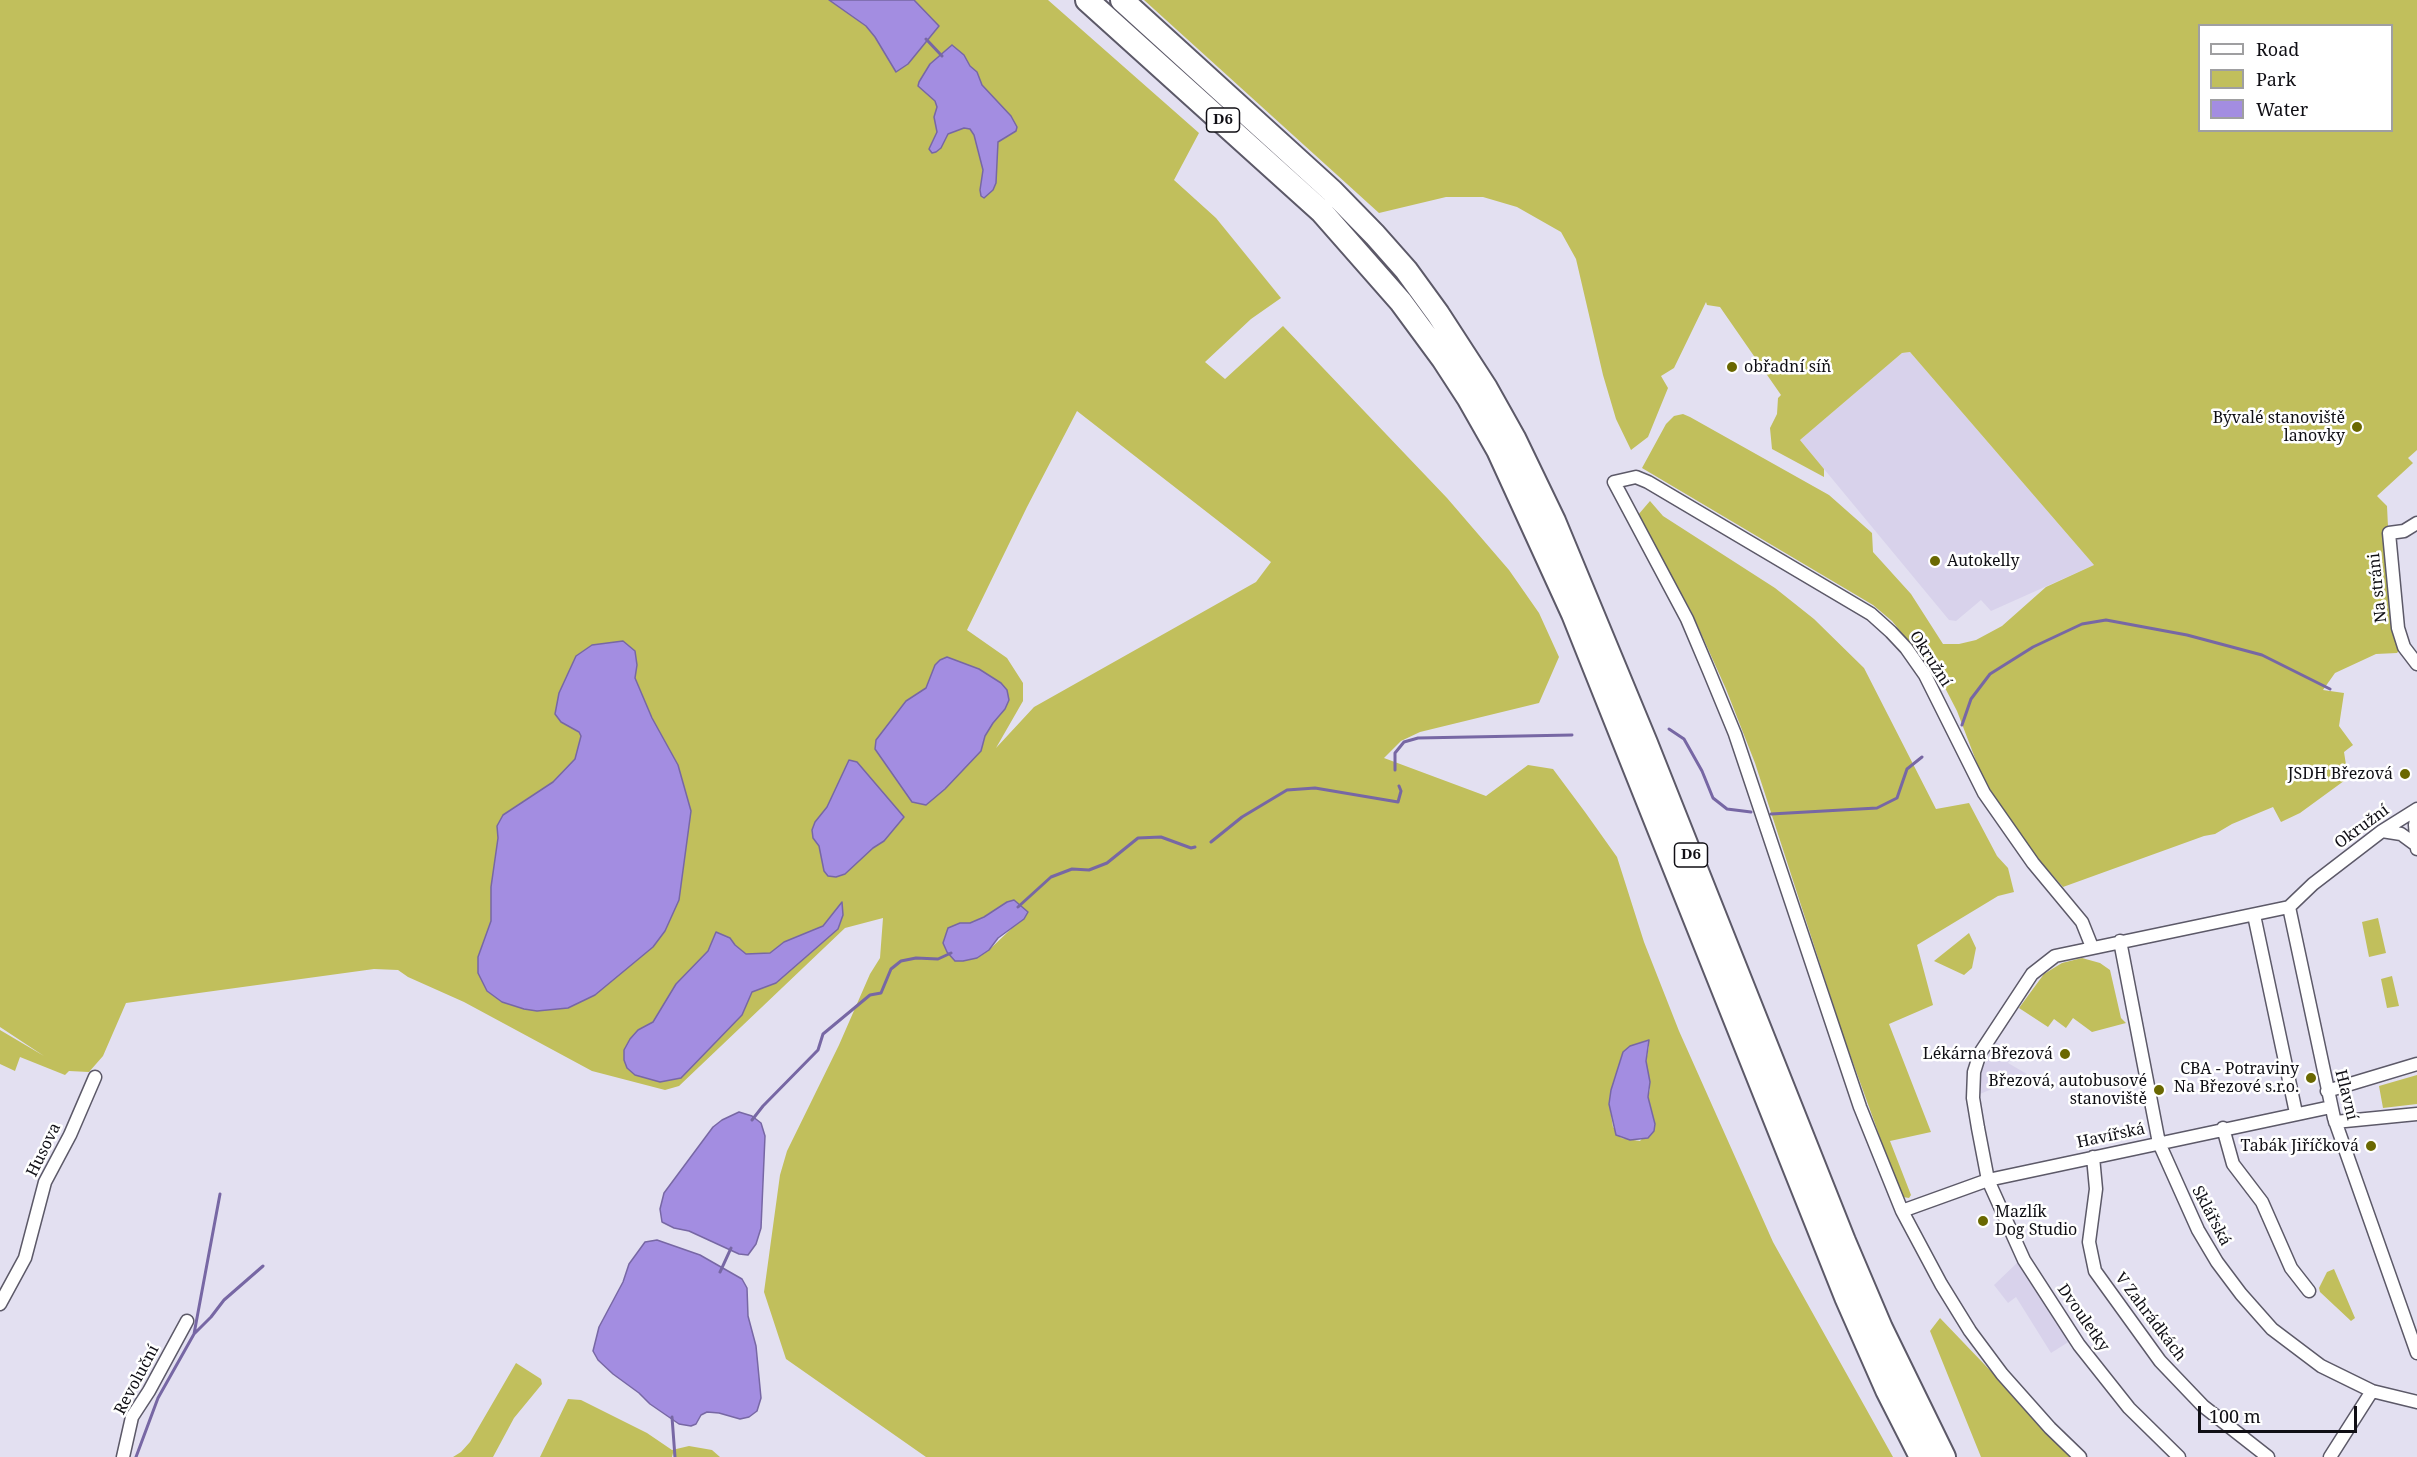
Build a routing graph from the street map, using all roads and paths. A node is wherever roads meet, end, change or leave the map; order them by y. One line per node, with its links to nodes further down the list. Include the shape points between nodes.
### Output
1 (1087, 0): 32 (highway, D6, via 1253,147 1354,245 1388,285 1469,399 1498,450 1573,614 1846,1297)
2 (1122, 0): 33 (highway, D6, via 1375,235 1438,314 1486,388 1554,522 1844,1241)
3 (2417, 524): 4 (street, Na stráni, via 2389,533 2398,628 2404,647)
4 (2417, 664)
5 (2417, 809): 7 (street, Okružní)
6 (2417, 815): 8 (street)
7 (2382, 831): 8 (street, via 2401,834); 9 (street, Okružní)
8 (2417, 847)
9 (2289, 907): 10 (street, Okružní); 15 (street, Hlavní)
10 (2254, 915): 11 (street, Okružní); 17 (street)
11 (2120, 941): 12 (street, Okružní); 21 (street, Sklářská)
12 (2092, 946): 23 (street, Okružní, via 2055,956 2032,974 1980,1053 1974,1072 1973,1098); 24 (street, Okružní, via 2082,922 1984,793 1925,675 1891,632 1871,614 1648,482 1636,477 1614,482 1710,671 1860,1107)
13 (2417, 1064): 15 (street)
14 (95, 1077): 26 (street, Husova, via 45,1182 25,1258)
15 (2327, 1091): 16 (street, Hlavní)
16 (2331, 1107): 17 (street, Havířská); 19 (street, Hlavní)
17 (2296, 1113): 20 (street, Havířská)
18 (2417, 1114): 19 (street)
19 (2335, 1122): 28 (street, Hlavní)
20 (2223, 1128): 21 (street, Havířská); 25 (street, via 2233,1164 2262,1202 2291,1268)
21 (2159, 1143): 22 (street, Havířská); 29 (street, Sklářská, via 2198,1230 2248,1303 2272,1329 2321,1366)
22 (2092, 1157): 23 (street, Havířská); 36 (street, V Zahrádkách, via 2096,1189 2089,1242 2100,1278 2167,1369 2203,1406)
23 (1988, 1180): 24 (street, Havířská); 35 (street, Dvouletky, via 2024,1260 2079,1345 2129,1408)
24 (1902, 1211): 34 (street, via 1970,1331 2002,1374)
25 (2309, 1291)
26 (0, 1304)
27 (187, 1321): 31 (street, Revoluční, via 132,1417)
28 (2417, 1353)
29 (2372, 1390): 30 (street, Sklářská); 37 (street)
30 (2417, 1402)
31 (123, 1457)
32 (1921, 1457)
33 (1944, 1457)
34 (2080, 1457)
35 (2179, 1457)
36 (2268, 1457)
37 (2330, 1457)

